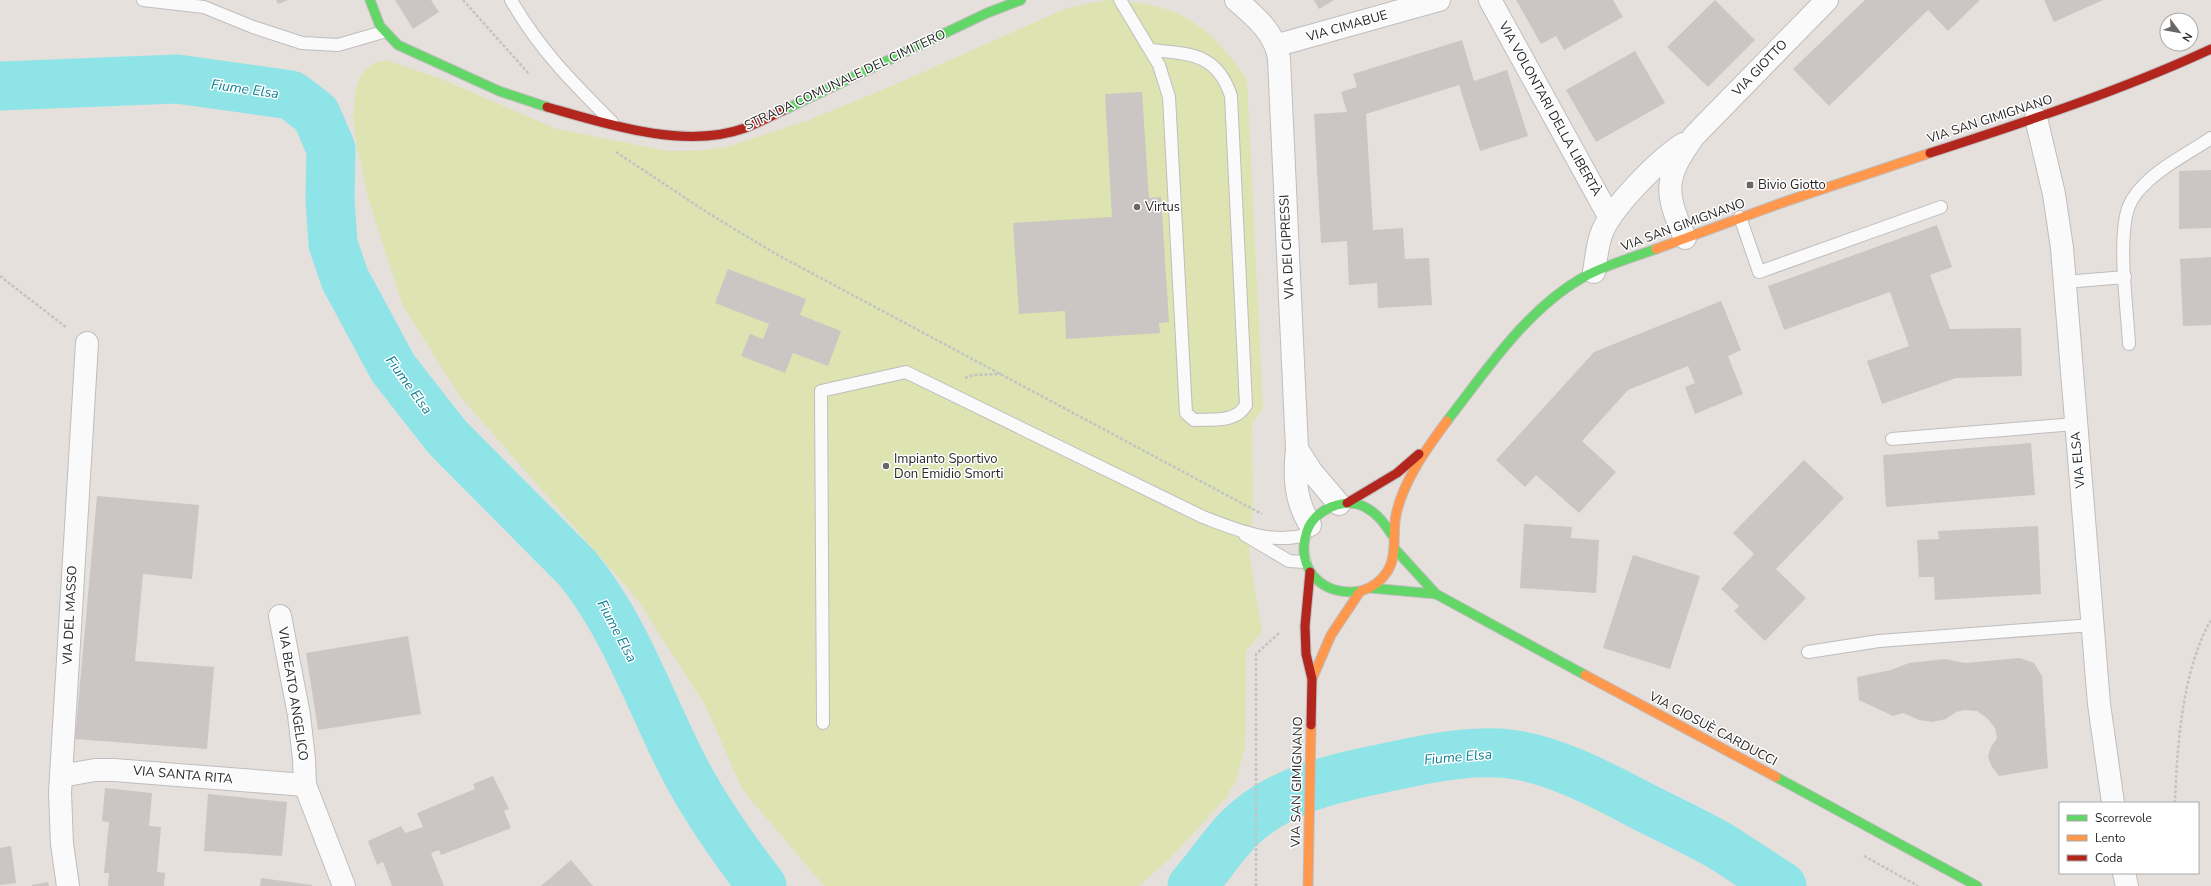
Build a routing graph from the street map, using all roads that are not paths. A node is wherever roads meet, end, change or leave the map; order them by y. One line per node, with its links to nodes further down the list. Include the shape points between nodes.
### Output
1 (143, 0): 10 (lane, via 204,6 253,27 302,43 338,45)
2 (370, 0): 10 (main road, STRADA COMUNALE DEL CIMITERO)
3 (511, 0): 15 (lane, via 543,50)
4 (1021, 0): 15 (main road, STRADA COMUNALE DEL CIMITERO, via 987,13 745,128 720,135 689,136)
5 (1120, 0): 13 (lane)
6 (1236, 0): 11 (street, via 1267,30)
7 (1439, 0): 11 (street, VIA CIMABUE)
8 (1490, 0): 20 (street, VIA VOLONTARI DELLA LIBERTÀ)
9 (1827, 0): 16 (street, VIA GIOTTO)
10 (383, 32): 15 (main road, STRADA COMUNALE DEL CIMITERO, via 398,45 513,96)
11 (1278, 46): 30 (street, VIA DEI CIPRESSI)
12 (2211, 49): 14 (main road, VIA SAN GIMIGNANO, via 2116,89)
13 (1151, 50): 13 (lane, via 1164,75 1169,97 1186,413 1194,420 1235,418 1242,413 1246,405 1231,96 1225,78 1202,58 1192,54)
14 (2036, 118): 19 (main road, VIA SAN GIMIGNANO); 24 (street, VIA ELSA, via 2057,211)
15 (616, 125)
16 (1694, 136): 20 (street, VIA GIOTTO, via 1657,165); 21 (street, VIA GIOTTO, via 1674,167 1670,181 1673,209)
17 (2211, 138): 23 (lane, via 2152,177 2135,196 2128,209 2125,225)
18 (1941, 207): 19 (lane, via 1759,272)
19 (1740, 217): 21 (main road, VIA SAN GIMIGNANO)
20 (1610, 218): 22 (street, VIA GIOTTO, via 1601,234)
21 (1685, 238): 22 (main road, VIA SAN GIMIGNANO)
22 (1594, 272): 29 (main road, VIA SAN GIMIGNANO, via 1564,290 1526,324 1488,368)
23 (2125, 277): 24 (lane); 26 (lane)
24 (2064, 282): 27 (street, VIA ELSA)
25 (87, 343): 45 (street, VIA DEL MASSO)
26 (2129, 344)
27 (2075, 424): 28 (lane); 41 (street, VIA ELSA)
28 (1892, 439)
29 (1429, 445): 31 (main road, VIA SAN GIMIGNANO, via 1397,473); 34 (main road, VIA SAN GIMIGNANO, via 1398,506)
30 (1297, 449): 31 (street, VIA DEI CIPRESSI, via 1311,471); 32 (street, VIA DEI CIPRESSI, via 1297,497)
31 (1343, 503): 32 (main road, VIA SAN GIMIGNANO, via 1317,515); 34 (main road, VIA SAN GIMIGNANO, via 1362,505 1376,511 1386,522)
32 (1307, 530): 33 (lane, via 1278,538); 36 (main road, VIA SAN GIMIGNANO, via 1303,549)
33 (1238, 531): 36 (lane, via 1289,560); 44 (lane, via 1197,514 906,372 821,391)
34 (1392, 535): 35 (main road, VIA SAN GIMIGNANO)
35 (1394, 548): 37 (main road, VIA SAN GIMIGNANO, via 1388,571); 39 (main road, VIA GIOSUÈ CARDUCCI)
36 (1307, 567): 38 (main road, VIA SAN GIMIGNANO, via 1317,581 1336,592); 43 (main road, VIA SAN GIMIGNANO, via 1306,644)
37 (1370, 588): 38 (main road, VIA SAN GIMIGNANO); 39 (main road, VIA GIOSUÈ CARDUCCI)
38 (1359, 593): 43 (main road, VIA SAN GIMIGNANO, via 1331,635)
39 (1436, 594): 52 (main road, VIA GIOSUÈ CARDUCCI)
40 (280, 616): 46 (street, VIA BEATO ANGELICO, via 299,715)
41 (2092, 625): 42 (lane, via 1879,641); 47 (street, VIA ELSA, via 2099,704)
42 (1808, 652)
43 (1312, 679): 51 (main road, VIA SAN GIMIGNANO)
44 (823, 723)
45 (61, 776): 46 (street, VIA SANTA RITA, via 114,770); 49 (street, VIA DEL MASSO, via 60,826)
46 (305, 785): 50 (street, VIA BEATO ANGELICO)
47 (2113, 802)
48 (2124, 874): 53 (street)
49 (68, 886)
50 (344, 886)
51 (1308, 886)
52 (1977, 886)
53 (2127, 886)

